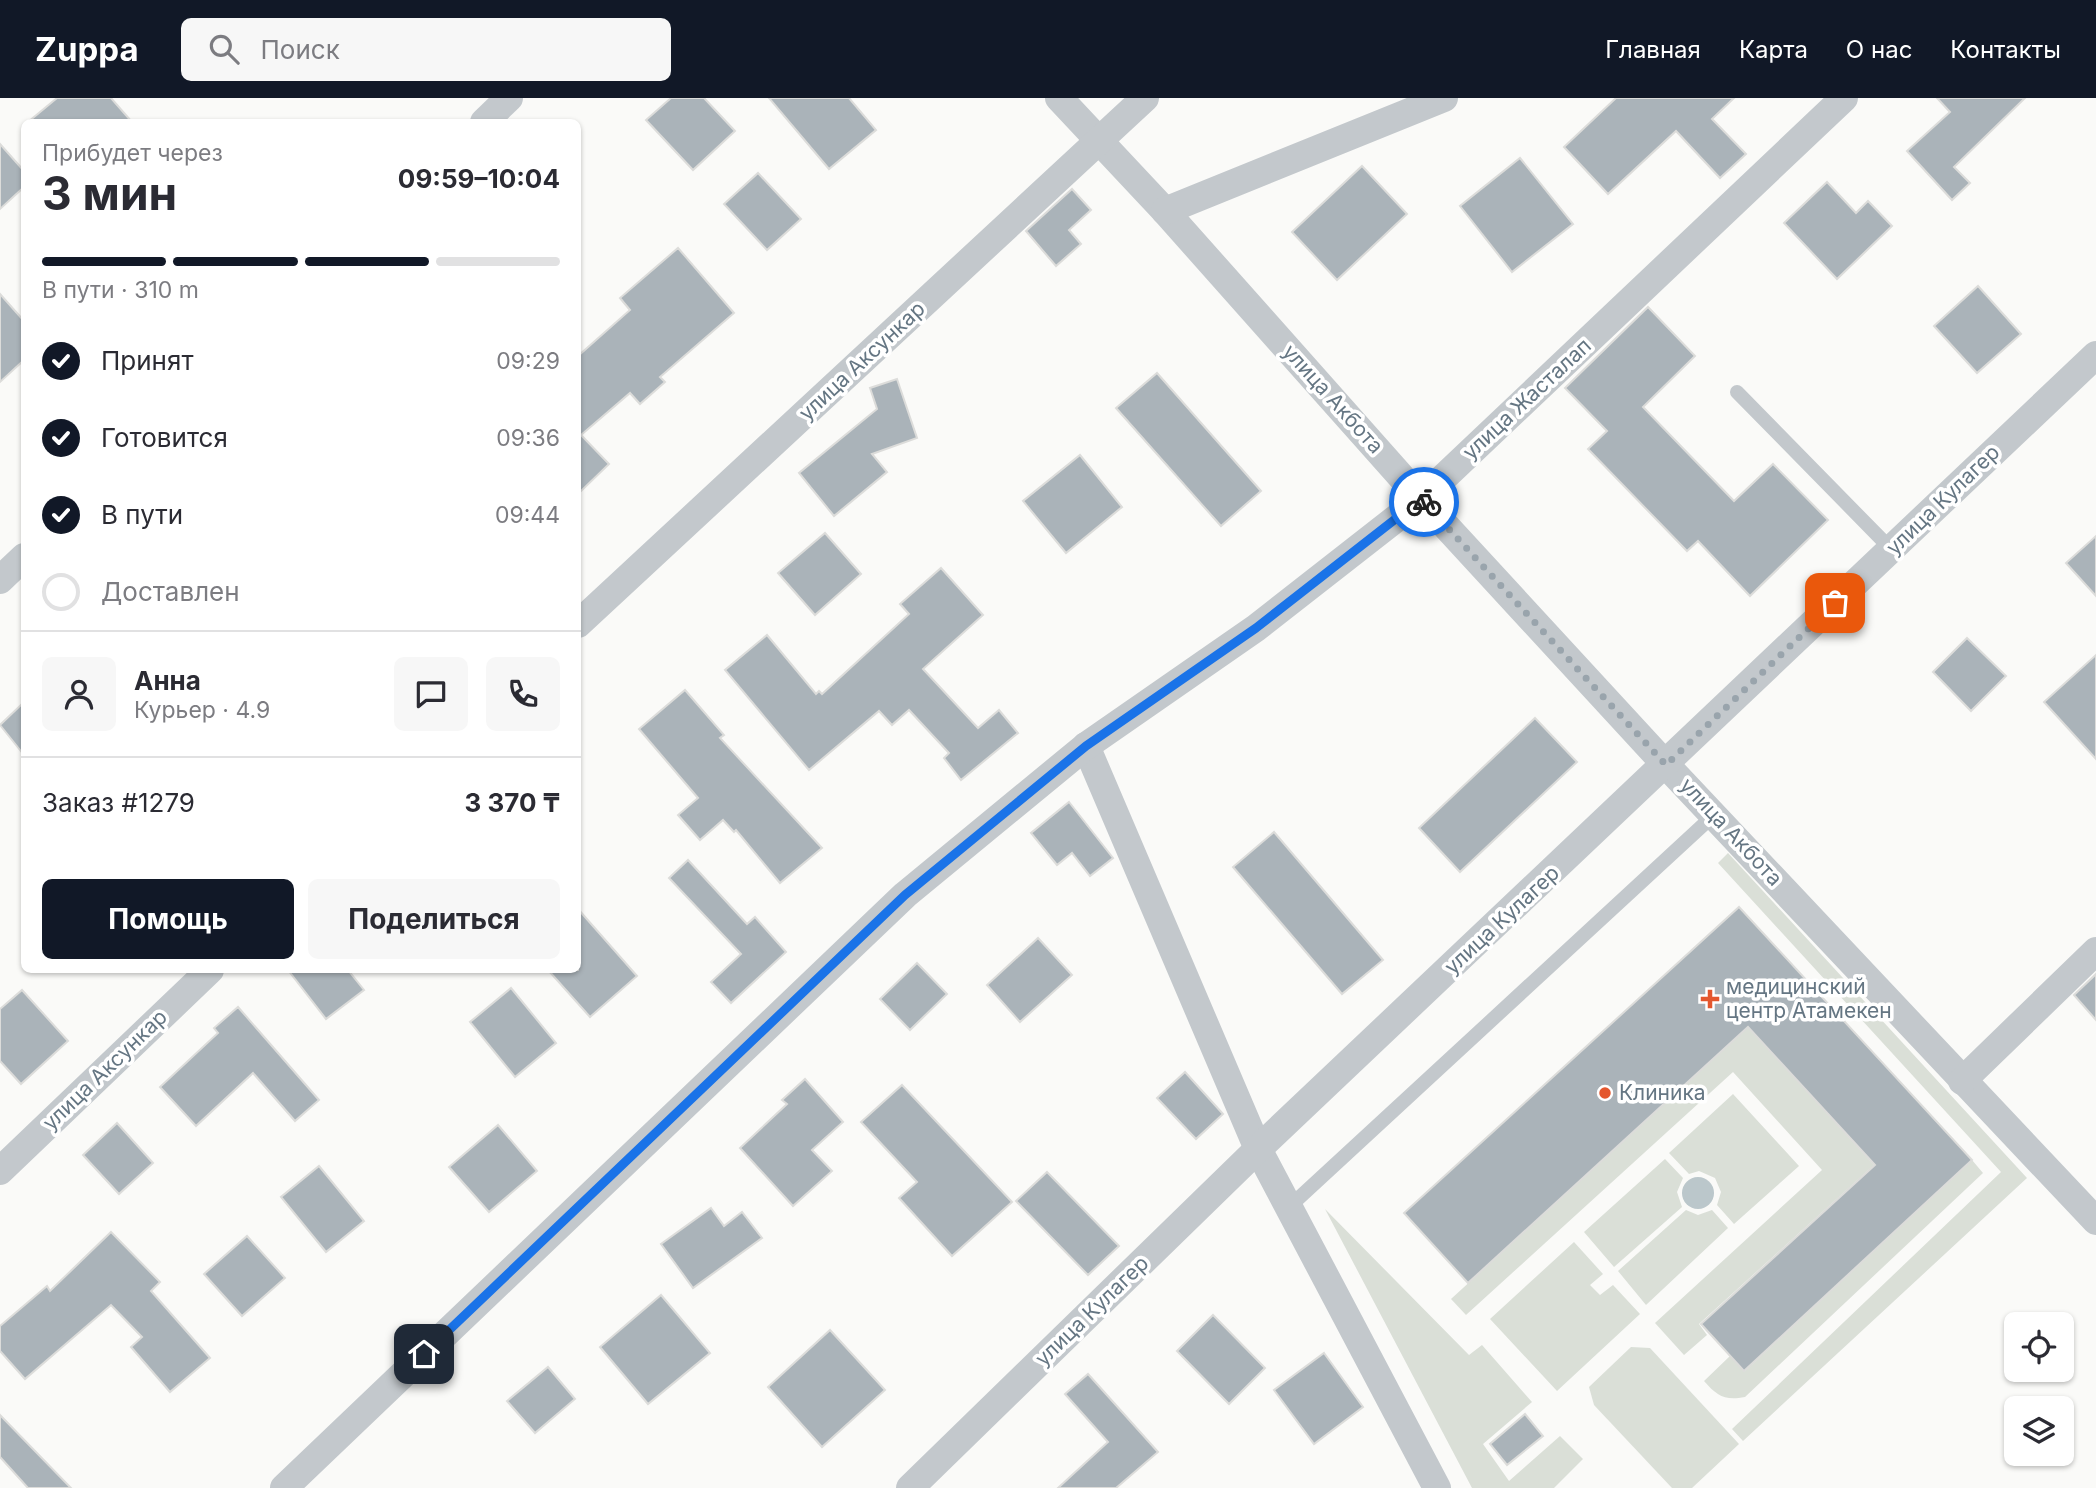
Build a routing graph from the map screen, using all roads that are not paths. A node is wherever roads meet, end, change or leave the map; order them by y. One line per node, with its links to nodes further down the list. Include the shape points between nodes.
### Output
1 (509, 98): 6 (street)
2 (1059, 98): 7 (street, улица Акбота)
3 (1145, 98): 7 (street, улица Аксункар)
4 (1444, 98): 8 (street)
5 (1844, 98): 11 (street, улица Жасталап)
6 (487, 119)
7 (1100, 141): 8 (street, улица Акбота); 15 (street, улица Аксункар)
8 (1165, 211): 11 (street, улица Акбота)
9 (2096, 355): 12 (street, улица Кулагер)
10 (1737, 392): 12 (lane)
11 (1421, 499): 16 (street, улица Жасталап, via 1256,628); 17 (street, улица Акбота)
12 (1892, 550): 17 (street, улица Кулагер)
13 (21, 560): 14 (street)
14 (0, 580)
15 (581, 621)
16 (1086, 746): 22 (street); 26 (street, улица Жасталап, via 905,895)
17 (1666, 765): 18 (street, улица Акбота); 22 (street, улица Кулагер)
18 (1715, 814): 21 (street, улица Акбота); 24 (lane)
19 (2096, 951): 21 (street)
20 (207, 973): 23 (street, улица Аксункар)
21 (1962, 1081): 25 (street, улица Акбота)
22 (1258, 1149): 24 (street); 27 (street, улица Кулагер)
23 (0, 1171)
24 (1288, 1208): 28 (street)
25 (2096, 1221)
26 (284, 1488)
27 (910, 1488)
28 (1437, 1488)

